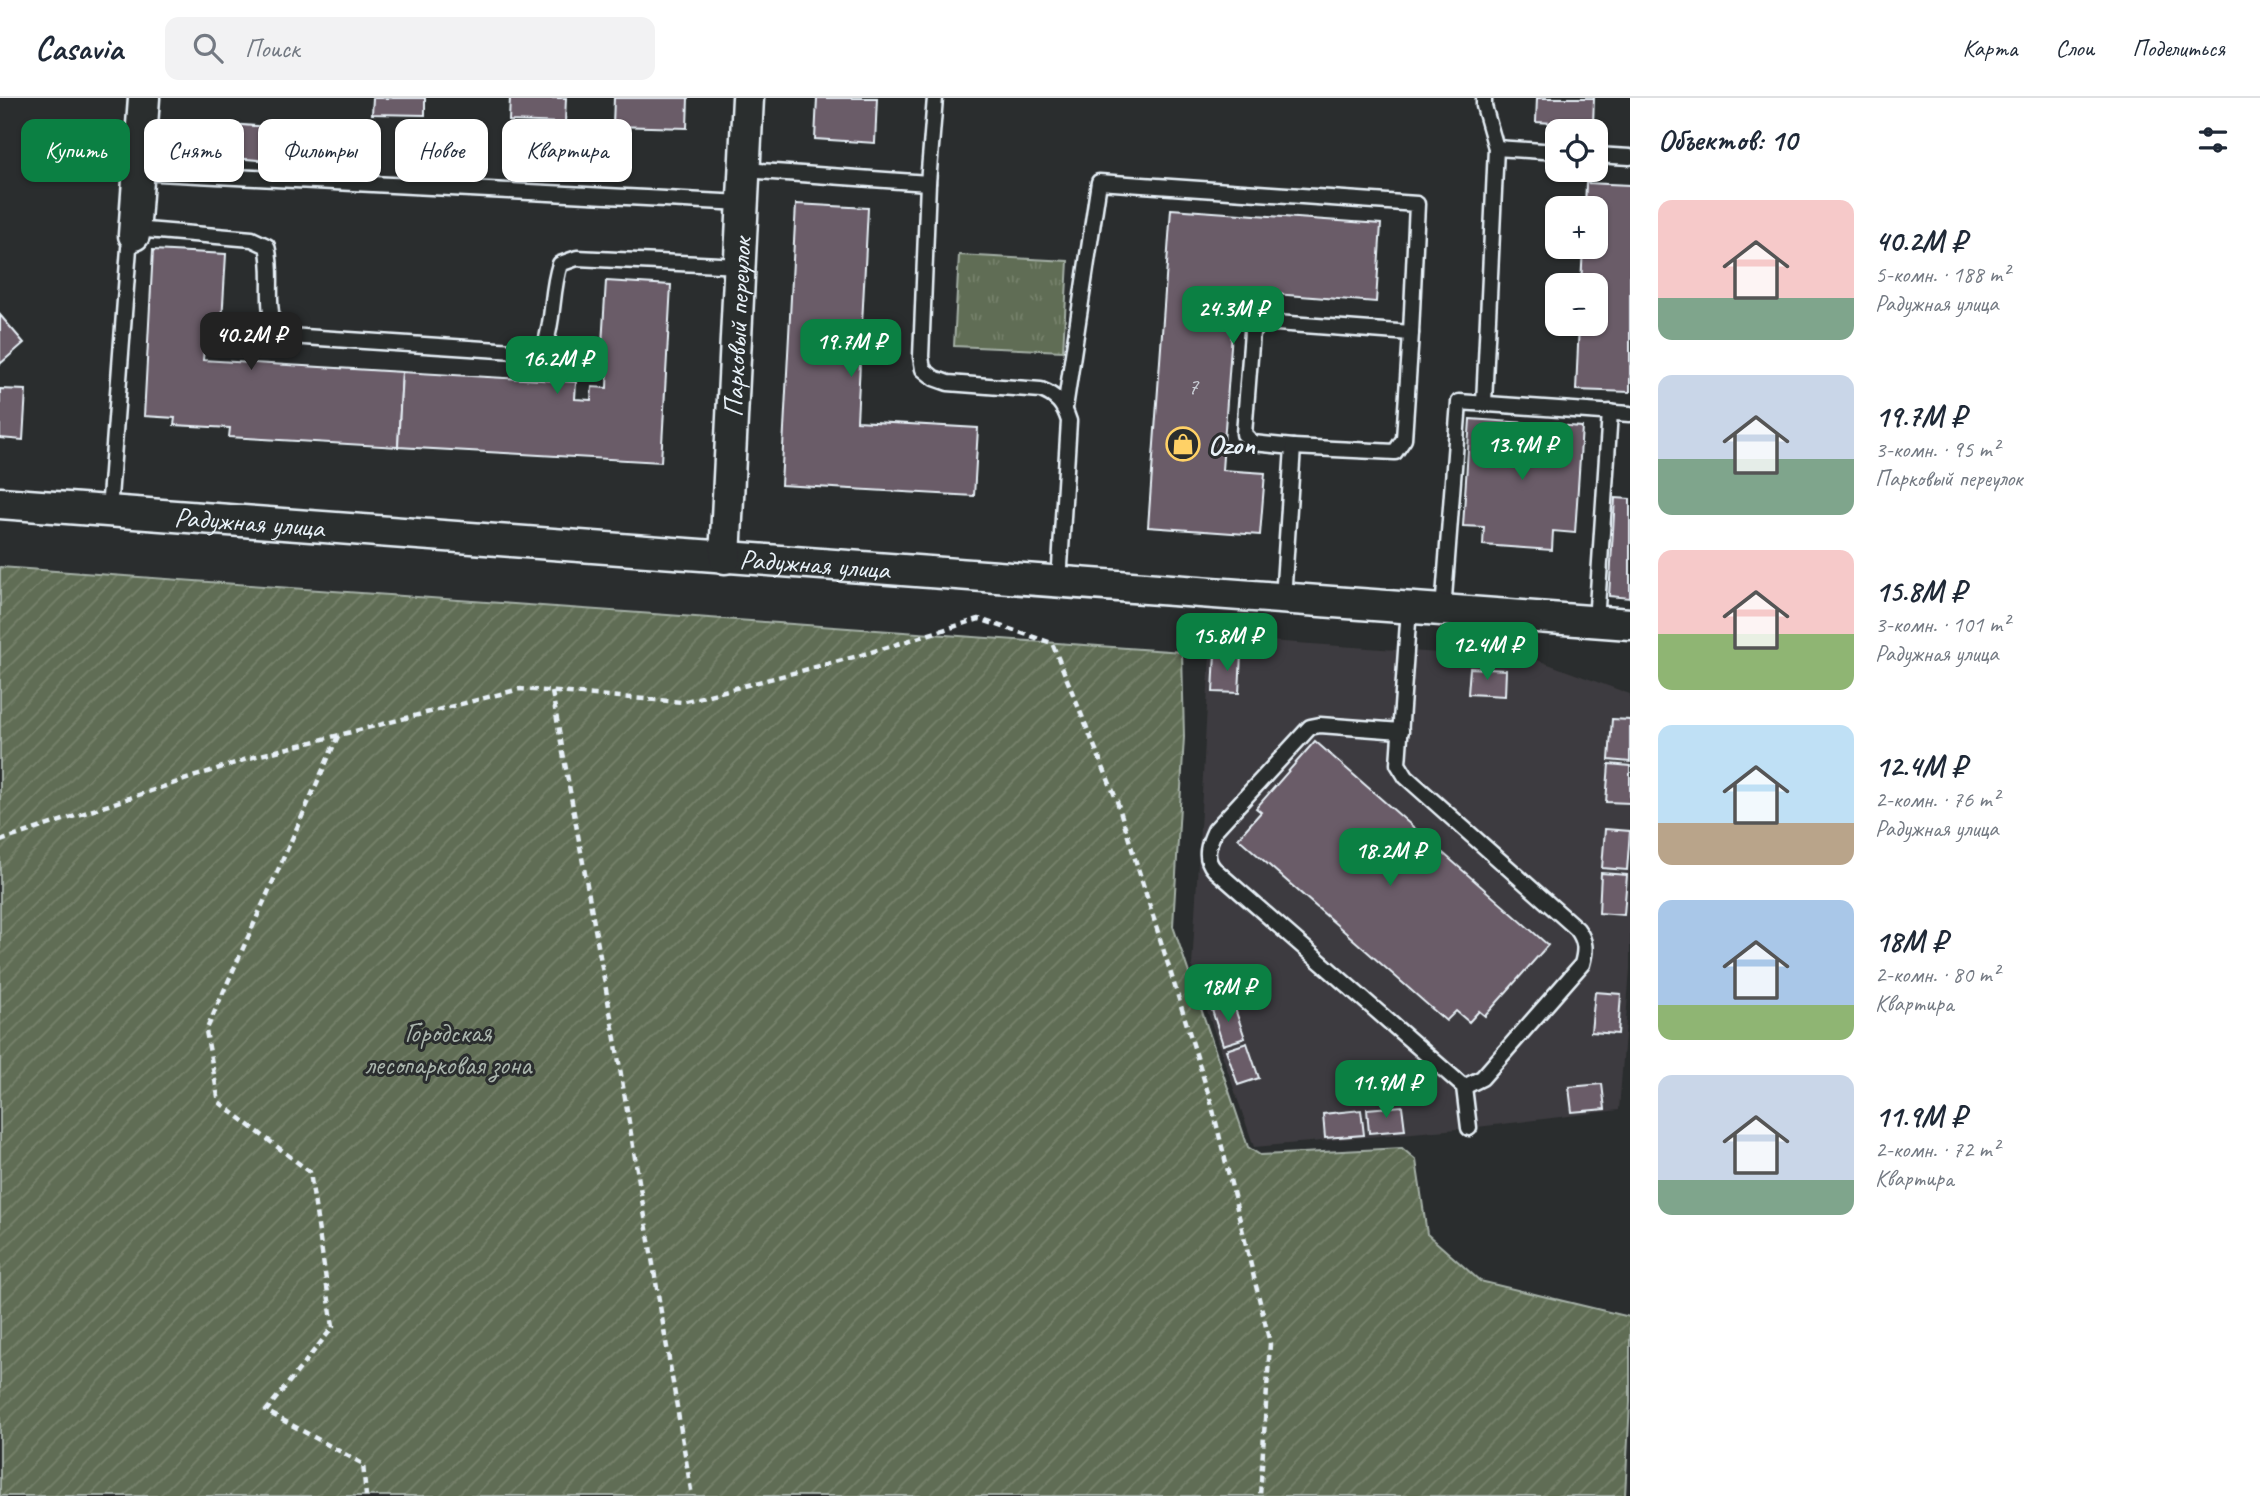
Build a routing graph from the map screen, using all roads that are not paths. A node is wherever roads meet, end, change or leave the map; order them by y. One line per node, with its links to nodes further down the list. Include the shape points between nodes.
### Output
1 (144, 98): 10 (street)
2 (748, 98): 9 (street, Парковый переулок)
3 (935, 98): 11 (lane)
4 (1484, 98): 5 (lane)
5 (1496, 148): 6 (lane); 16 (lane)
6 (1545, 151)
7 (1608, 156): 8 (lane)
8 (1630, 157)
9 (745, 170): 11 (lane); 12 (street, Парковый переулок)
10 (139, 172): 12 (lane); 13 (street)
11 (928, 183): 17 (lane, via 923,369 948,383 1041,390 1055,395)
12 (743, 203): 14 (street, Парковый переулок)
13 (134, 235): 14 (lane, via 160,231 252,239 267,246 270,314 275,328 289,336 528,352 545,345 560,264 577,258); 22 (lane, via 129,248)
14 (740, 266): 23 (street, Парковый переулок)
15 (1410, 333): 17 (lane, via 1417,204 1099,182); 20 (lane, via 1404,439 1395,452); 20 (lane, via 1263,322 1252,332 1244,434 1253,443)
16 (1484, 403): 18 (lane); 27 (lane, via 1459,402)
17 (1065, 408): 24 (lane, via 1069,421)
18 (1610, 412): 19 (lane); 28 (lane)
19 (1630, 414)
20 (1293, 447): 25 (lane)
21 (0, 503): 22 (street, Радужная улица)
22 (110, 511): 23 (street, Радужная улица)
23 (725, 558): 24 (street, Радужная улица)
24 (1059, 582): 25 (street, Радужная улица)
25 (1283, 599): 26 (street, Радужная улица)
26 (1409, 608): 27 (street, Радужная улица); 30 (lane)
27 (1443, 611): 28 (street, Радужная улица)
28 (1596, 622): 29 (street, Радужная улица)
29 (1630, 624)
30 (1401, 731): 31 (lane, via 1398,764 1406,777 1584,939 1582,964 1482,1079); 31 (lane, via 1310,727 1215,830 1208,857 1214,869)
31 (1464, 1087): 32 (lane)
32 (1469, 1128)

